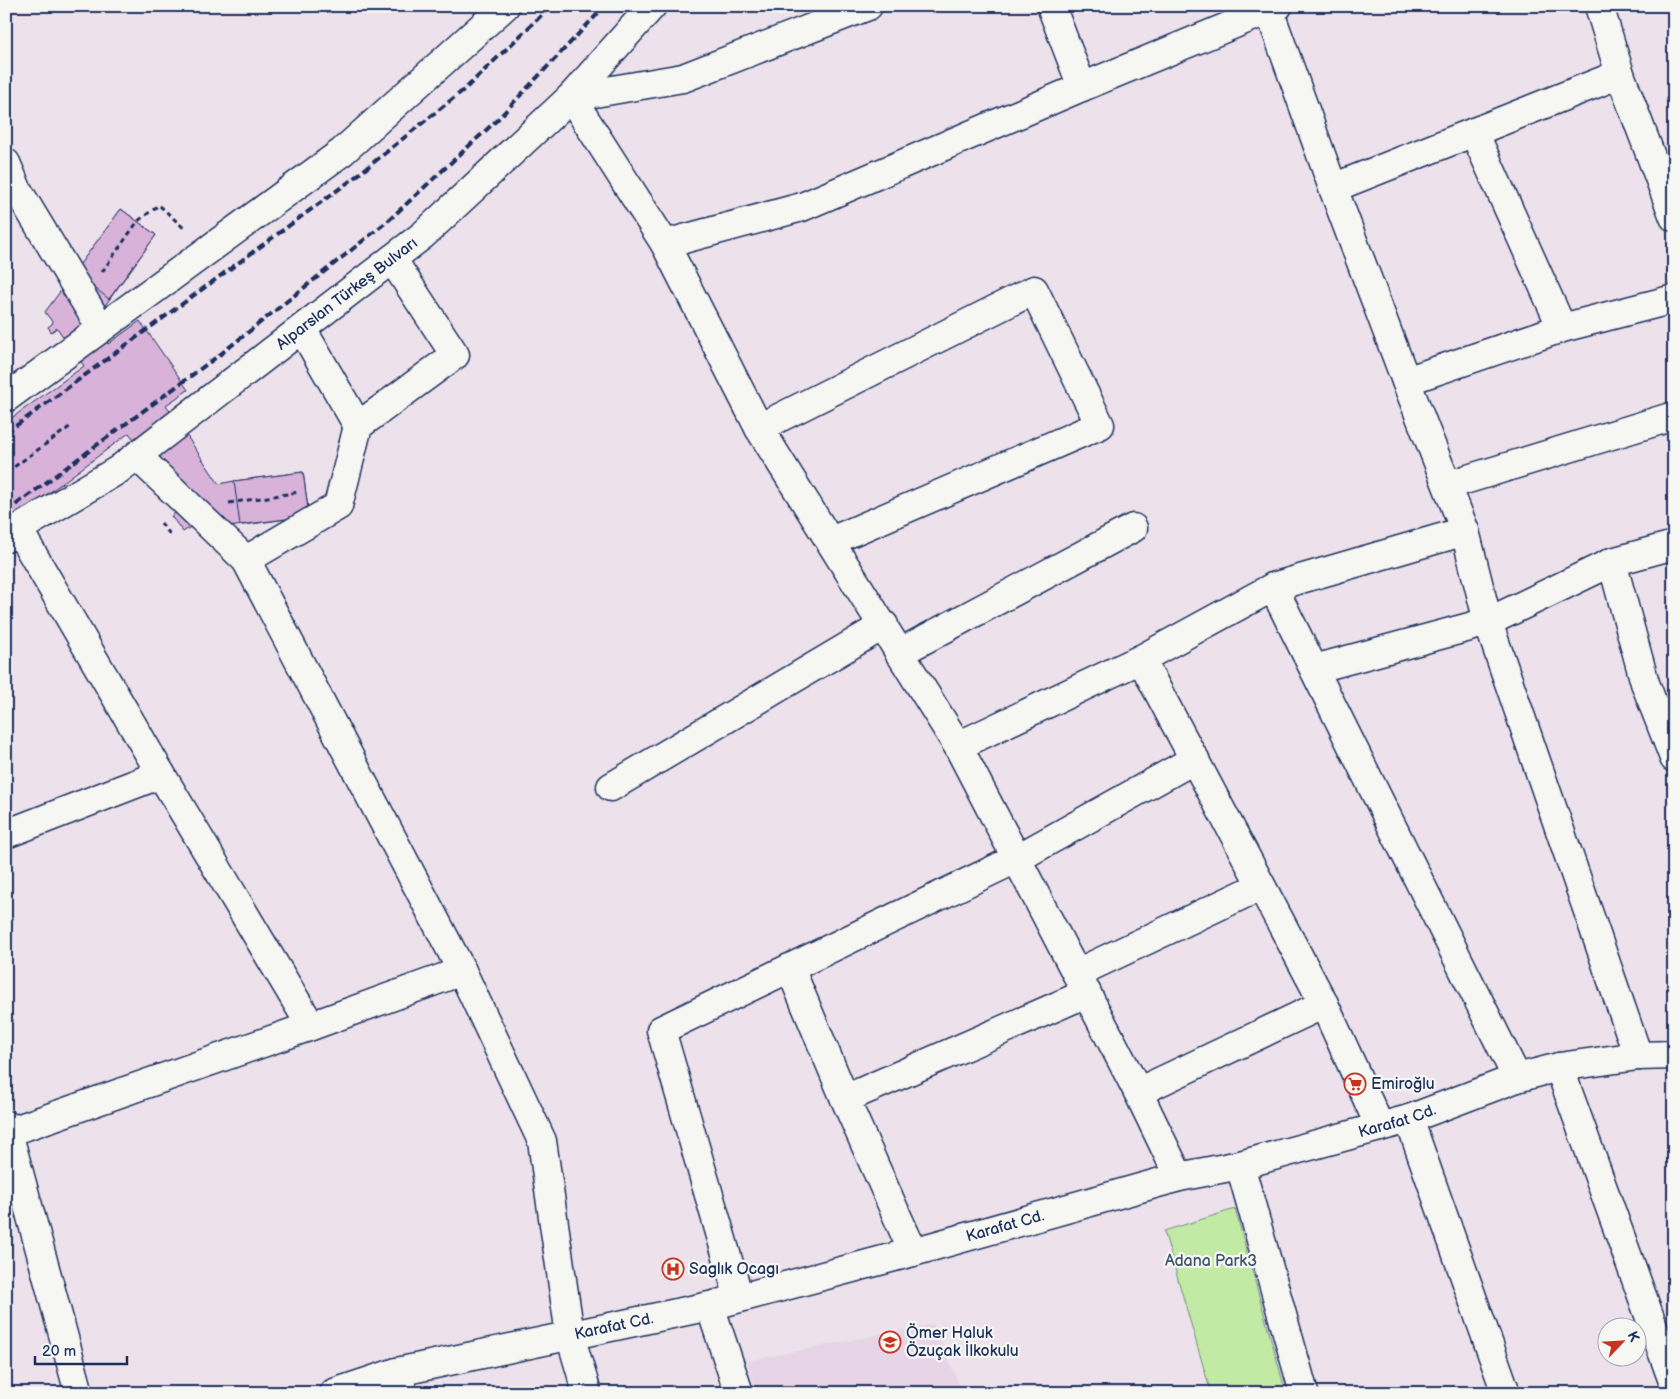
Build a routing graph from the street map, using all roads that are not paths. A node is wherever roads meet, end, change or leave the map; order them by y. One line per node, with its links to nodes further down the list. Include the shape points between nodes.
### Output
1 (506, 6): 17 (street, via 342,152)
2 (652, 6): 9 (street, Alparslan Türkeş Bulvarı)
3 (868, 6): 9 (street, via 683,78)
4 (1051, 6): 8 (street)
5 (1599, 6): 7 (street)
6 (1274, 8): 8 (street); 12 (street)
7 (1620, 74): 10 (street); 13 (street)
8 (1082, 87): 14 (street, via 802,207)
9 (571, 97): 14 (street); 15 (street, Alparslan Türkeş Bulvarı, via 423,235)
10 (1474, 132): 12 (street); 18 (street)
11 (6, 163): 17 (street, via 17,189)
12 (1333, 188): 20 (street)
13 (1674, 217)
14 (665, 244): 24 (street)
15 (392, 259): 19 (street, Alparslan Türkeş Bulvarı); 23 (street, via 455,355)
16 (1674, 299): 18 (street)
17 (101, 328): 21 (street)
18 (1562, 328): 20 (street)
19 (302, 329): 23 (street); 25 (street, Alparslan Türkeş Bulvarı)
20 (1406, 381): 26 (street)
21 (6, 398)
22 (1674, 416): 26 (street)
23 (358, 426): 32 (street, via 338,506)
24 (759, 428): 30 (street); 30 (street, via 1034,290 1100,425)
25 (137, 456): 29 (street, Alparslan Türkeş Bulvarı); 32 (street)
26 (1448, 485): 28 (street)
27 (1133, 528): 37 (street)
28 (1465, 531): 34 (street); 35 (street)
29 (12, 534): 43 (street)
30 (830, 541): 36 (street)
31 (1674, 545): 33 (street)
32 (246, 560): 49 (street)
33 (1612, 562): 35 (street); 41 (street, via 1645,683)
34 (1273, 587): 38 (street); 39 (street)
35 (1488, 622): 39 (street); 54 (street)
36 (884, 625): 37 (street); 44 (street)
37 (899, 653): 40 (street)
38 (1141, 659): 40 (street); 42 (street)
39 (1314, 669): 56 (street)
40 (958, 746): 46 (street)
41 (1674, 758)
42 (1195, 759): 46 (street); 47 (street)
43 (161, 774): 45 (street); 52 (street)
44 (611, 787)
45 (6, 834)
46 (1018, 858): 48 (street); 50 (street)
47 (1261, 886): 50 (street); 51 (street)
48 (790, 968): 58 (street); 65 (street, via 661,1030)
49 (462, 971): 52 (street); 67 (street, via 542,1141)
50 (1082, 983): 57 (street); 58 (street)
51 (1324, 1004): 57 (street); 60 (street)
52 (311, 1026): 61 (street)
53 (1674, 1055): 54 (street, Karafat Cd.)
54 (1638, 1056): 55 (street, Karafat Cd.)
55 (1559, 1067): 56 (street, Karafat Cd.); 69 (street)
56 (1517, 1078): 59 (street, Karafat Cd.)
57 (1138, 1092): 63 (street)
58 (845, 1099): 64 (street)
59 (1409, 1119): 60 (street, Karafat Cd.); 75 (street)
60 (1380, 1127): 62 (street, Karafat Cd.)
61 (7, 1130): 70 (street)
62 (1240, 1165): 63 (street, Karafat Cd.); 74 (street)
63 (1179, 1177): 64 (street, Karafat Cd.)
64 (913, 1252): 65 (street, Karafat Cd.)
65 (739, 1298): 66 (street, Karafat Cd.)
66 (710, 1306): 67 (street, Karafat Cd.); 73 (street)
67 (570, 1335): 68 (street, Karafat Cd.); 72 (street)
68 (400, 1382): 71 (street, Karafat Cd.)
69 (1674, 1384)
70 (79, 1393)
71 (334, 1393)
72 (587, 1393)
73 (739, 1393)
74 (1304, 1393)
75 (1506, 1393)

